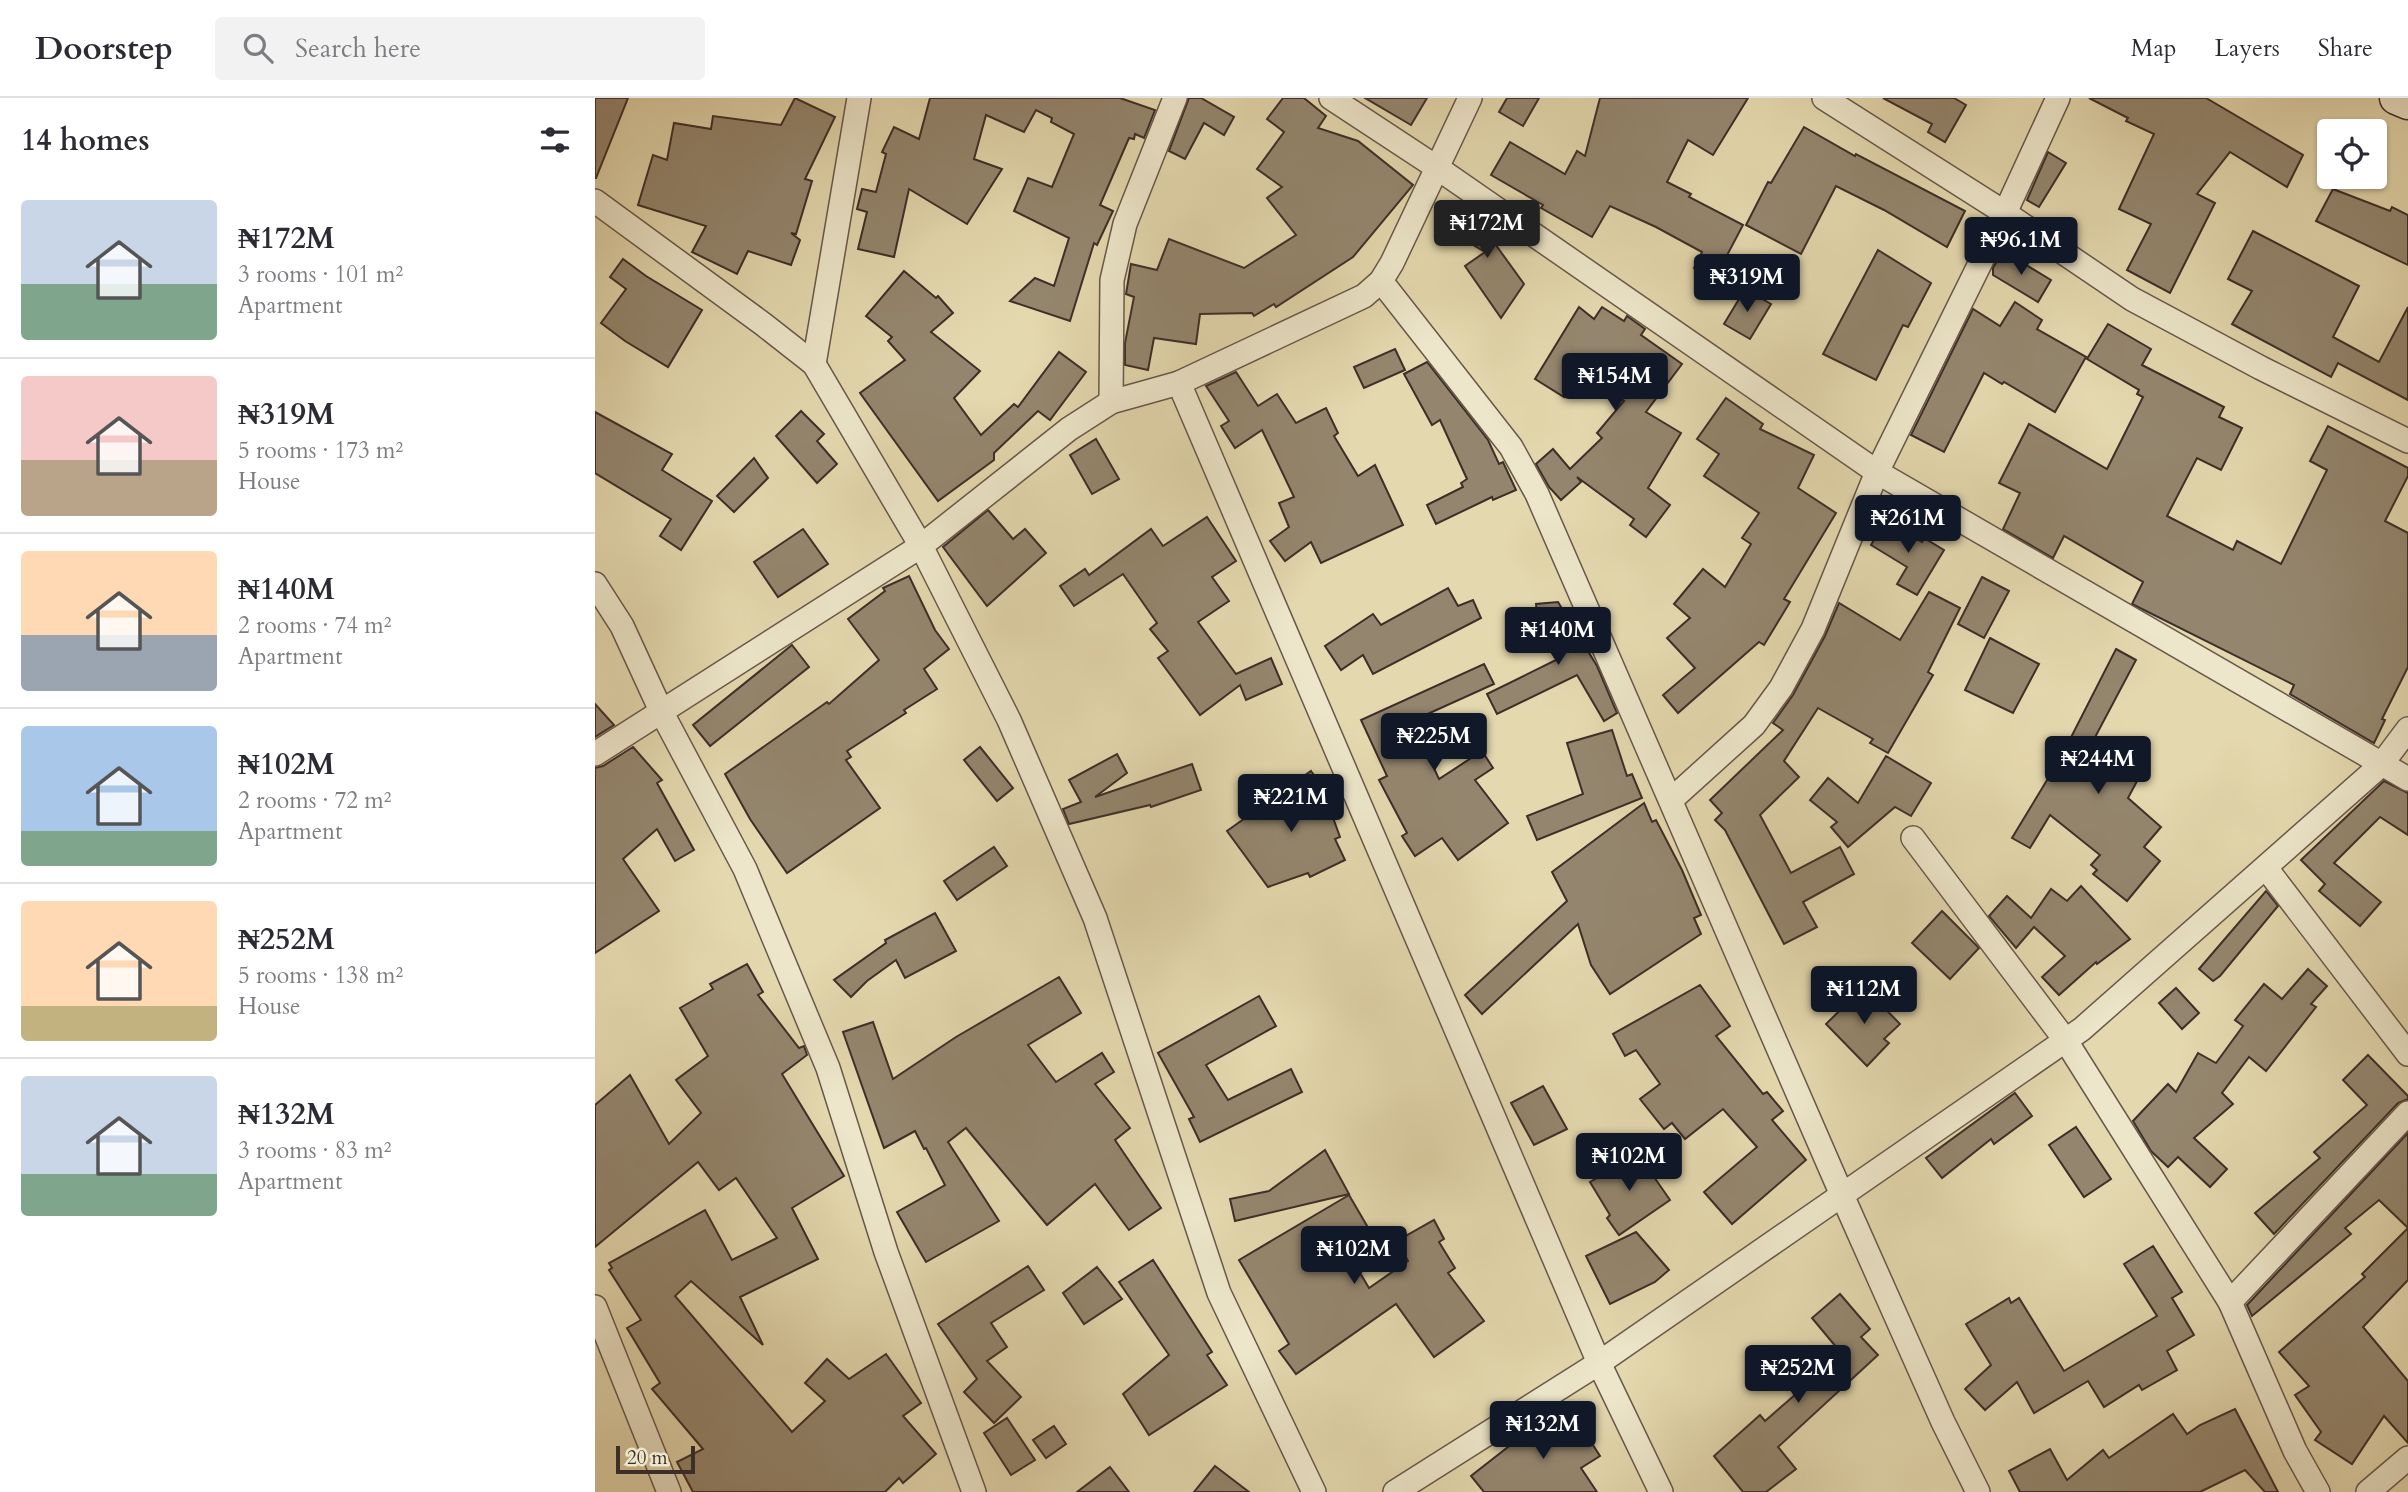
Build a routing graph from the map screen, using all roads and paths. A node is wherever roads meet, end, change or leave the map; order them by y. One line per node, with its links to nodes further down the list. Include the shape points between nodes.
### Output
1 (859, 98): 13 (street)
2 (1175, 98): 15 (street, via 1125,225 1112,280)
3 (1331, 98): 9 (street)
4 (1470, 98): 9 (street)
5 (1824, 98): 11 (street)
6 (2058, 98): 11 (street)
7 (2396, 98): 8 (street)
8 (2408, 103)
9 (1436, 167): 12 (street); 17 (street)
10 (595, 201): 13 (street)
11 (2005, 214): 16 (street, via 2133,299); 17 (street)
12 (1381, 281): 14 (street, via 1364,296); 25 (street, via 1511,447 1537,494)
13 (814, 364): 18 (street)
14 (1179, 383): 15 (street); 34 (street)
15 (1111, 402): 18 (street, via 1069,429)
16 (2408, 441)
17 (1877, 472): 23 (street); 25 (street, via 1813,629 1781,688 1754,725)
18 (921, 546): 20 (street); 38 (street, via 1009,720 1095,918 1219,1293)
19 (595, 584): 20 (street, via 622,626)
20 (661, 713): 22 (street); 37 (street, via 745,869 828,1068 885,1252)
21 (2408, 729): 23 (street)
22 (595, 754)
23 (2381, 765): 24 (street); 27 (street)
24 (2408, 779)
25 (1671, 800): 31 (street)
26 (1913, 838): 28 (street)
27 (2266, 868): 28 (street); 29 (street)
28 (2066, 1041): 31 (street); 32 (street)
29 (2408, 1054)
30 (2408, 1113): 32 (street)
31 (1842, 1195): 34 (street); 41 (street)
32 (2230, 1302): 42 (street, via 2295,1451)
33 (595, 1307): 36 (street)
34 (1599, 1363): 39 (street); 40 (street)
35 (2408, 1458): 43 (street)
36 (669, 1492)
37 (974, 1492)
38 (1314, 1492)
39 (1395, 1492)
40 (1661, 1492)
41 (1977, 1492)
42 (2318, 1492)
43 (2368, 1492)

